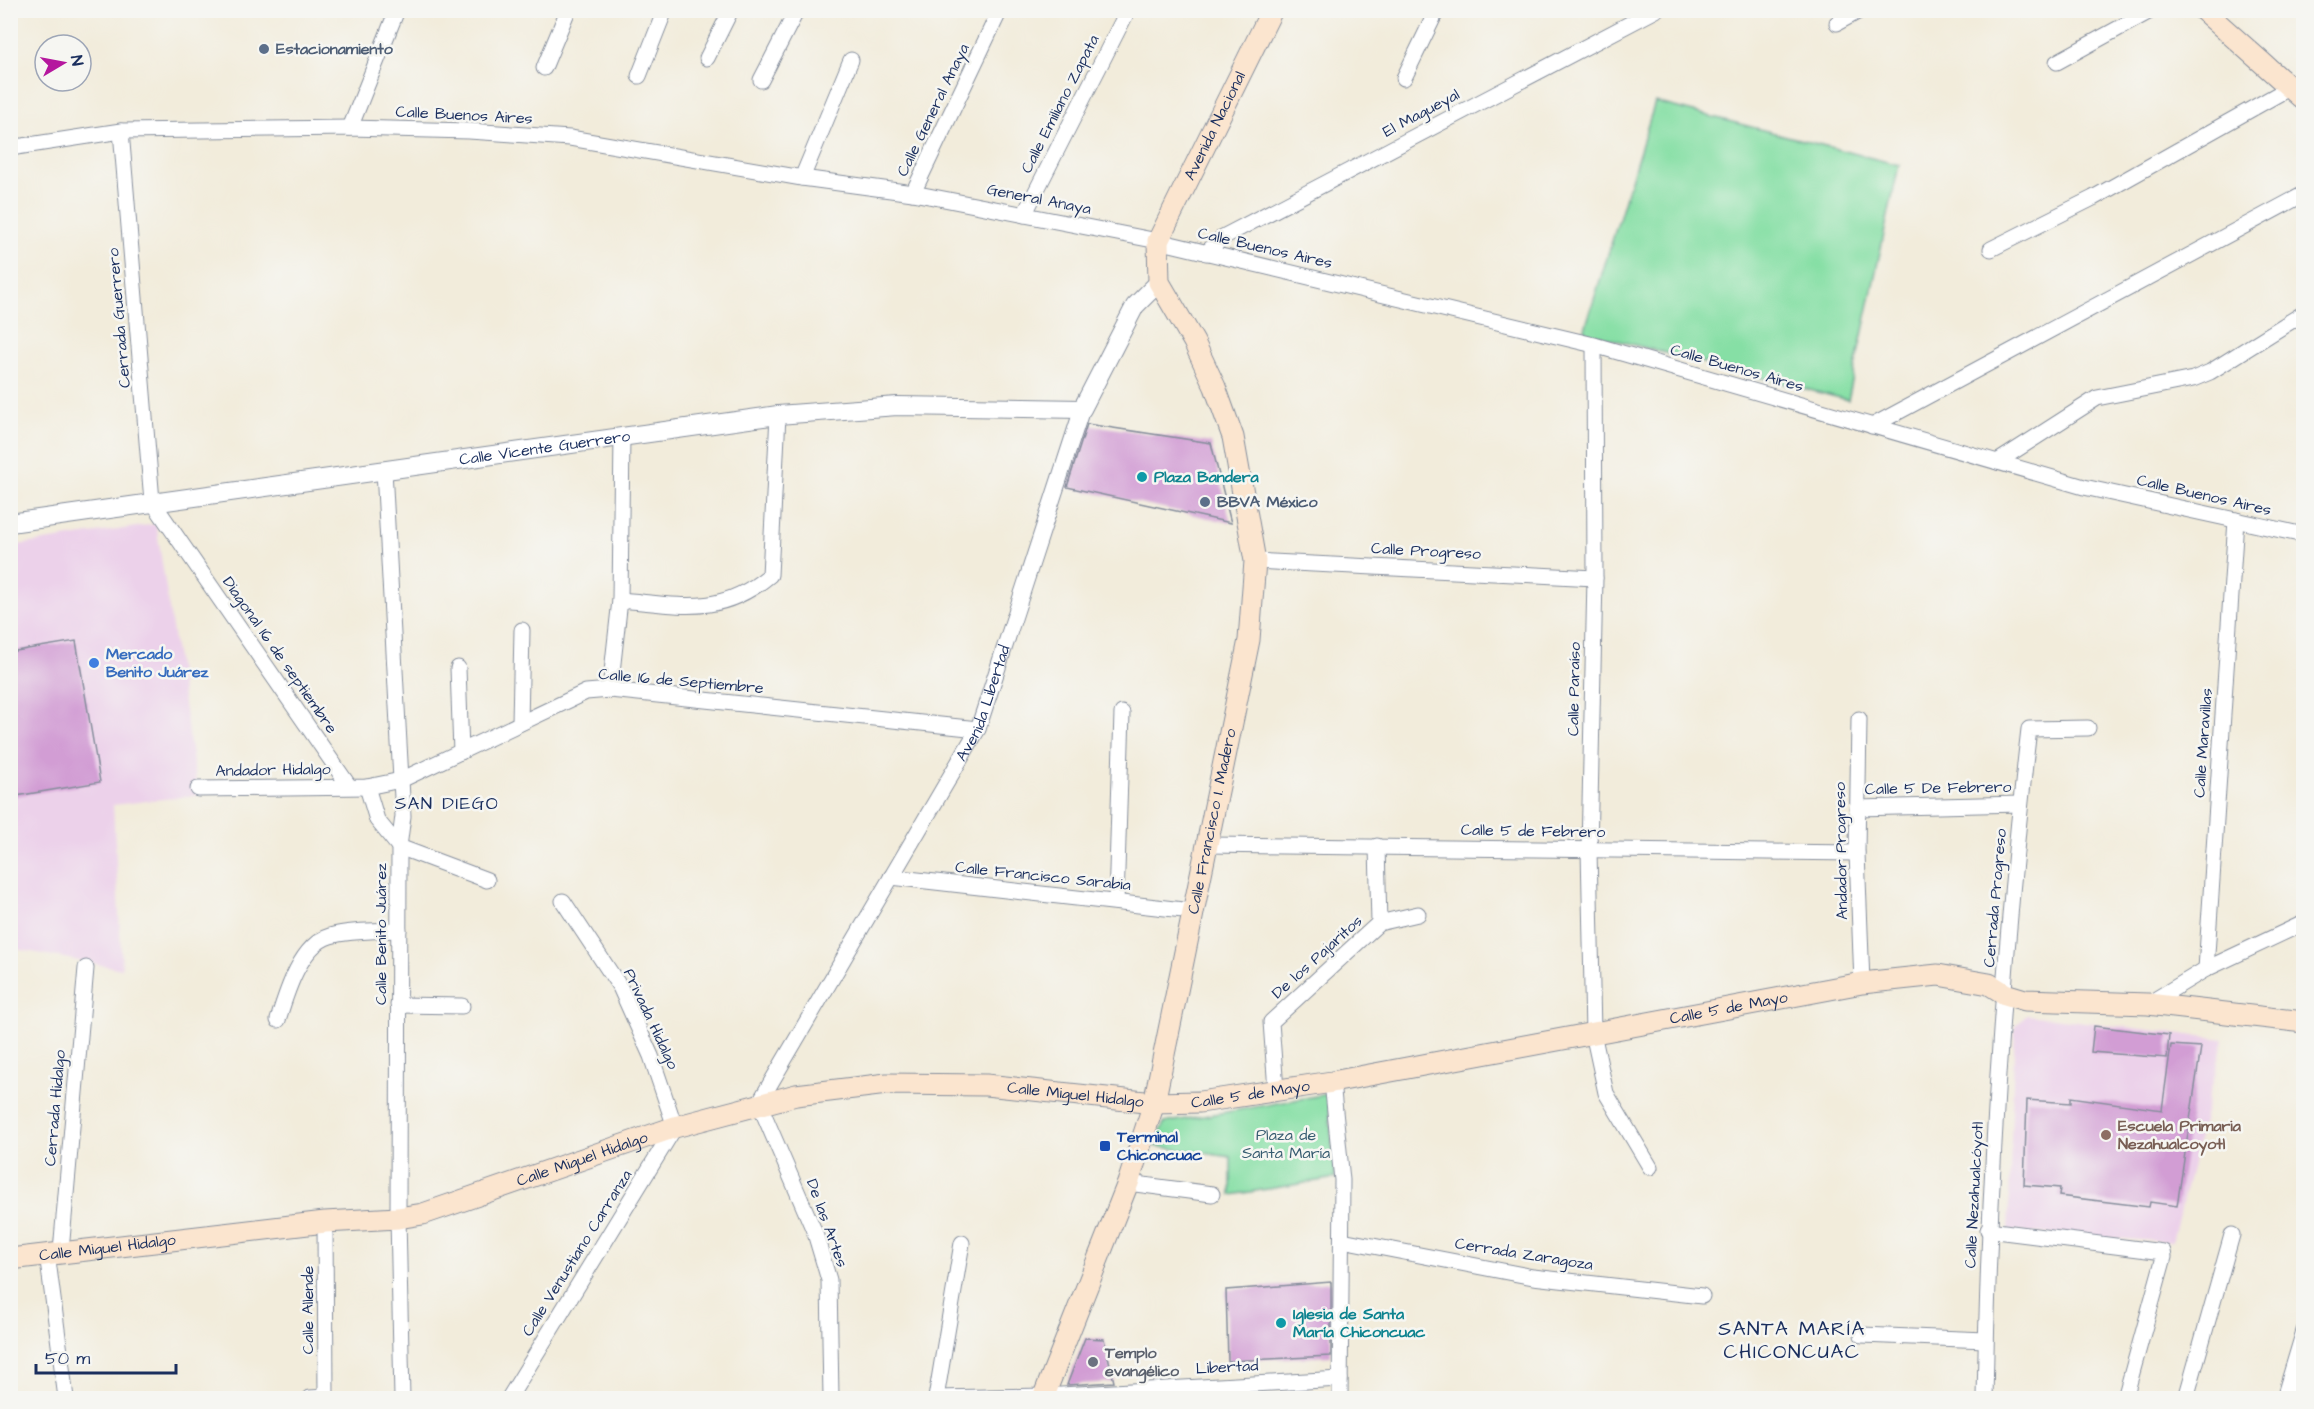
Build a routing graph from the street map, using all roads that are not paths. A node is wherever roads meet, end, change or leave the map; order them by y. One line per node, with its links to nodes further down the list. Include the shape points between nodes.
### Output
1 (397, 10): 23 (street)
2 (568, 10): 18 (street)
3 (665, 10): 19 (street)
4 (731, 10): 15 (street)
5 (797, 10): 21 (street)
6 (1000, 10): 27 (street, Calle General Anaya)
7 (1128, 10): 29 (street, Calle Emiliano Zapata)
8 (1272, 10): 30 (main road, Avenida Nacional)
9 (1437, 10): 20 (street)
10 (1656, 10): 32 (street, El Magueyal, via 1223,237)
11 (1861, 10): 14 (street)
12 (2151, 10): 17 (street)
13 (2203, 10): 22 (main road)
14 (1837, 23)
15 (707, 58)
16 (851, 60): 26 (street)
17 (2057, 62)
18 (544, 68)
19 (639, 76)
20 (1404, 78)
21 (761, 80)
22 (2296, 94): 31 (street)
23 (350, 128): 24 (street, Calle Buenos Aires); 26 (street, Calle Buenos Aires, via 469,130 570,138)
24 (121, 131): 25 (street, Calle Buenos Aires); 42 (street, Cerrada Guerrero)
25 (10, 148)
26 (802, 178): 27 (street, Calle Buenos Aires)
27 (913, 193): 29 (street, General Anaya)
28 (2304, 194): 38 (street)
29 (1024, 215): 30 (street, General Anaya)
30 (1158, 241): 32 (street, Calle Buenos Aires); 33 (main road, Calle Francisco I. Madero)
31 (1990, 249)
32 (1206, 253): 35 (street, Calle Buenos Aires)
33 (1159, 282): 36 (street, Avenida Libertad, via 1135,306); 46 (main road, Calle Francisco I. Madero, via 1194,342 1229,425)
34 (2304, 313): 40 (street, via 2193,379 2097,398)
35 (1594, 345): 38 (street, Calle Buenos Aires); 47 (street, Calle Paraíso)
36 (1082, 409): 37 (street, Calle Vicente Guerrero, via 897,406); 56 (street, Avenida Libertad)
37 (778, 415): 39 (street, Calle Vicente Guerrero); 48 (street, via 770,575 741,596 706,606)
38 (1872, 426): 40 (street, Calle Buenos Aires)
39 (622, 436): 41 (street, Calle Vicente Guerrero); 48 (street)
40 (1997, 462): 43 (street, Calle Buenos Aires, via 2084,487)
41 (384, 470): 42 (street, Calle Vicente Guerrero); 58 (street, Calle Benito Juárez)
42 (152, 501): 44 (street, Calle Vicente Guerrero); 59 (street, Diagonal 16 de septiembre)
43 (2236, 520): 45 (street, Calle Buenos Aires); 79 (street, Calle Maravillas)
44 (10, 523)
45 (2304, 535)
46 (1255, 561): 47 (street, Calle Progreso); 64 (main road, Calle Francisco I. Madero, via 1249,639)
47 (1595, 578): 67 (street, Calle Paraíso)
48 (620, 600): 51 (street)
49 (522, 630): 54 (street)
50 (458, 668): 57 (street)
51 (610, 690): 54 (street, Calle 16 de Septiembre, via 586,692); 56 (street, Calle 16 de Septiembre)
52 (1122, 713): 72 (street)
53 (1859, 718): 63 (street, Andador Progreso)
54 (520, 723): 57 (street, Calle 16 de Septiembre)
55 (2088, 728): 62 (street, Cerrada Progreso, via 2029,729)
56 (978, 729): 69 (street, Avenida Libertad)
57 (461, 752): 58 (street, Calle 16 de Septiembre)
58 (401, 780): 60 (street); 66 (street, Calle Benito Juárez, via 403,816)
59 (349, 786): 60 (street); 61 (street, Andador Hidalgo)
60 (367, 787): 66 (street, via 377,820)
61 (198, 789)
62 (2020, 804): 63 (street, Calle 5 De Febrero); 81 (street, Cerrada Progreso)
63 (1857, 808): 68 (street, Andador Progreso)
64 (1208, 845): 65 (street, Calle 5 de Febrero); 73 (main road, Calle Francisco I. Madero)
65 (1377, 846): 67 (street, Calle 5 de Febrero); 75 (street, De los Pajaritos)
66 (399, 847): 70 (street); 77 (street, Calle Benito Juárez)
67 (1589, 850): 68 (street, Calle 5 de Febrero); 87 (street, Calle Paraíso)
68 (1857, 853): 80 (street, Andador Progreso)
69 (891, 877): 72 (street, Calle Francisco Sarabia); 90 (street, Avenida Libertad)
70 (487, 880)
71 (563, 901): 92 (street, Privada Hidalgo, via 620,987 651,1056)
72 (1116, 902): 73 (street, Calle Francisco Sarabia)
73 (1192, 911): 91 (main road, Calle Francisco I. Madero)
74 (1418, 914): 75 (street)
75 (1379, 923): 89 (street, De los Pajaritos, via 1271,1022)
76 (2304, 923): 79 (street)
77 (399, 930): 83 (street, Calle Benito Juárez); 85 (street, via 320,940 289,983)
78 (86, 968): 102 (street, Cerrada Hidalgo)
79 (2206, 969): 82 (street)
80 (1862, 983): 81 (main road, Calle 5 de Mayo, via 1938,975 1989,984); 87 (main road, Calle 5 de Mayo)
81 (2005, 994): 82 (main road, Calle 5 de Mayo, via 2025,1000); 98 (street, Calle Nezahualcóyotl)
82 (2148, 1004): 86 (main road, Calle 5 de Mayo)
83 (398, 1005): 84 (street); 96 (street, Calle Benito Juárez)
84 (462, 1006)
85 (278, 1020)
86 (2304, 1022)
87 (1593, 1033): 88 (main road, Calle 5 de Mayo); 93 (street, Calle Paraíso, via 1606,1093)
88 (1332, 1082): 89 (main road, Calle 5 de Mayo); 100 (street, via 1342,1180)
89 (1276, 1090): 91 (main road, Calle 5 de Mayo, via 1200,1102)
90 (759, 1102): 91 (main road, Calle Miguel Hidalgo, via 887,1084 986,1084); 92 (main road, Calle Miguel Hidalgo); 115 (street, De las Artes, via 815,1233 829,1280)
91 (1154, 1103): 94 (main road, Calle Francisco I. Madero)
92 (675, 1127): 96 (main road, Calle Miguel Hidalgo, via 423,1214); 114 (street, Calle Venustiano Carranza)
93 (1650, 1167)
94 (1128, 1183): 95 (street); 109 (main road, Calle Francisco I. Madero)
95 (1212, 1194)
96 (398, 1218): 97 (main road, Calle Miguel Hidalgo); 113 (street, Calle Benito Juárez)
97 (325, 1222): 102 (main road, Calle Miguel Hidalgo); 112 (street, Calle Allende)
98 (1988, 1230): 107 (street, Calle Nezahualcóyotl); 119 (street, via 2163,1252)
99 (2232, 1235): 120 (street)
100 (1342, 1240): 104 (street, Cerrada Zaragoza, via 1533,1277); 108 (street)
101 (962, 1243): 116 (street)
102 (54, 1252): 103 (main road, Calle Miguel Hidalgo); 110 (street, Cerrada Hidalgo)
103 (10, 1259)
104 (1702, 1296)
105 (2304, 1331): 121 (street)
106 (1862, 1335): 107 (street)
107 (1986, 1340): 118 (street, Calle Nezahualcóyotl)
108 (1340, 1379): 109 (street, Libertad); 117 (street)
109 (1044, 1397): 116 (street, Libertad)
110 (66, 1398)
111 (310, 1398): 112 (street)
112 (326, 1398)
113 (402, 1398)
114 (509, 1398)
115 (831, 1398)
116 (936, 1398)
117 (1340, 1398)
118 (1985, 1398)
119 (2125, 1398)
120 (2186, 1398)
121 (2284, 1398)

